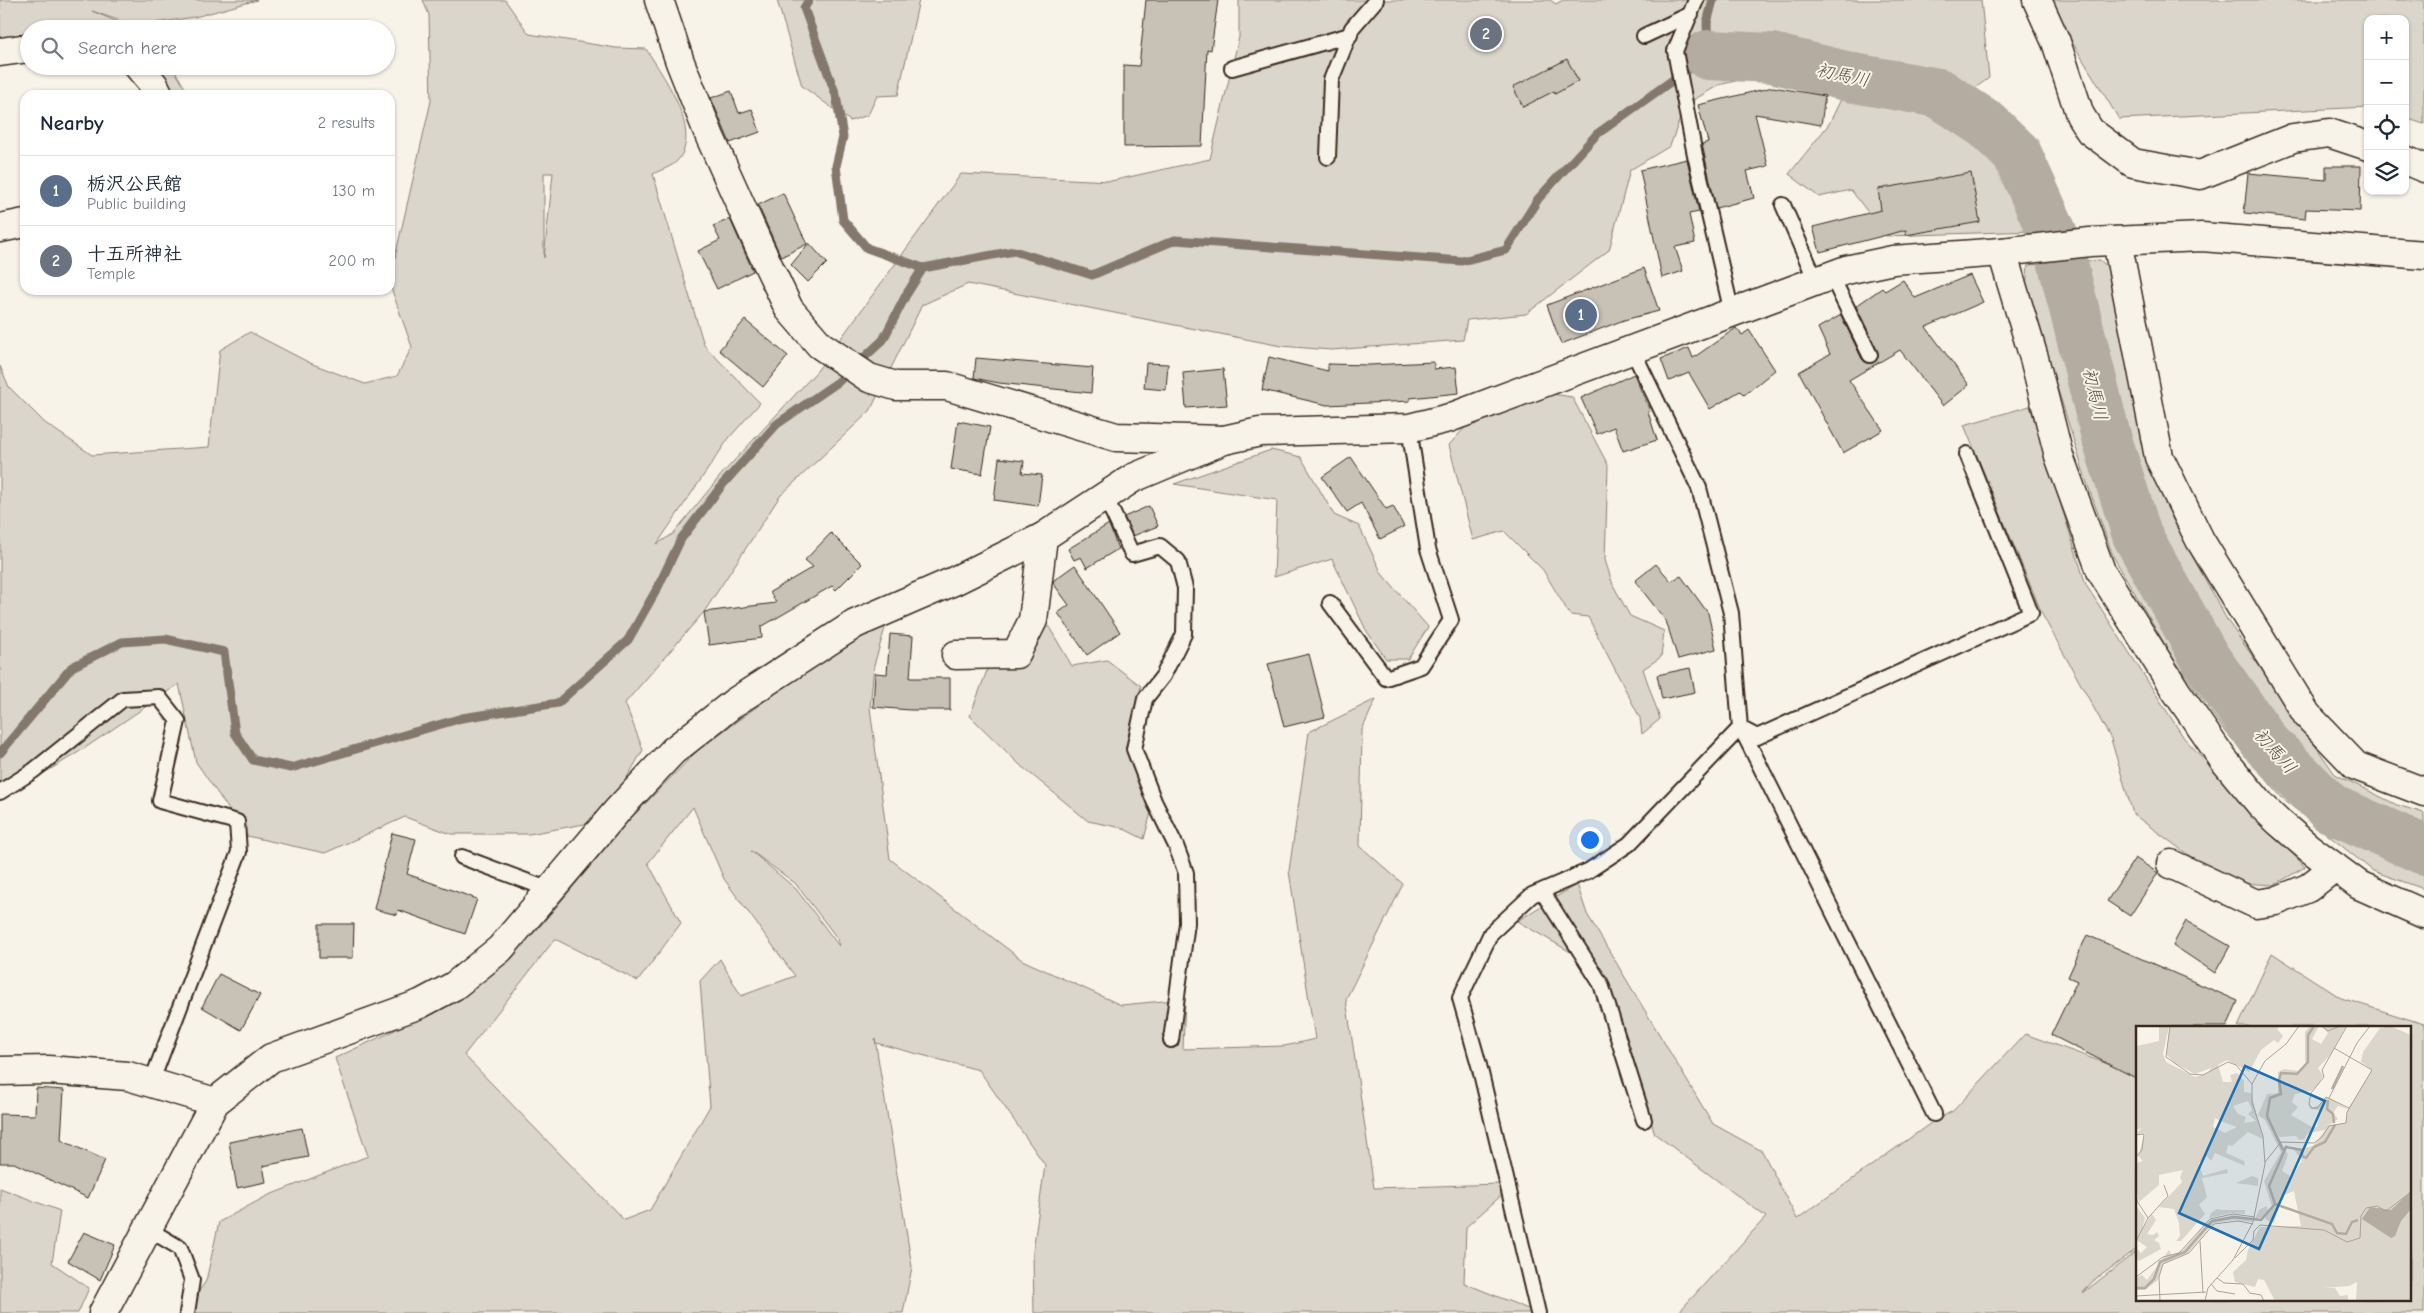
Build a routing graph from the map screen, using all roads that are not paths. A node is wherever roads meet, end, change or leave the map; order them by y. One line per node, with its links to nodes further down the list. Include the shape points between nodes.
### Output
1 (659, 0): 28 (street, via 710,137 789,309 820,345 869,378 896,386 947,386 1116,437)
2 (1376, 0): 6 (lane, via 1352,28)
3 (1696, 0): 5 (lane)
4 (2037, 0): 13 (street, via 2056,42 2080,115 2090,131 2133,163 2200,175 2293,138 2329,133)
5 (1691, 14): 7 (lane); 24 (lane, via 1675,51)
6 (1350, 35): 10 (lane); 14 (lane, via 1331,80)
7 (1644, 36)
8 (20, 49): 9 (street)
9 (0, 52)
10 (1232, 68)
11 (146, 75): 12 (street)
12 (157, 90)
13 (2364, 145)
14 (1328, 157)
15 (2409, 162): 16 (street)
16 (2424, 168)
17 (1783, 205): 23 (lane)
18 (20, 224): 19 (street)
19 (0, 228)
20 (2117, 241): 21 (street); 22 (street, via 2202,237); 36 (street, via 2159,457 2200,540 2307,715 2356,766)
21 (2012, 250): 23 (street, via 1893,260); 39 (street, via 2034,358 2059,456 2101,571 2223,759 2262,806)
22 (2424, 255)
23 (1824, 278): 24 (street); 26 (lane)
24 (1732, 313): 25 (street)
25 (1632, 350): 27 (street, via 1449,418); 34 (lane, via 1699,488 1731,613)
26 (1870, 354)
27 (1409, 428): 28 (street, via 1260,432); 32 (lane, via 1428,549 1451,620 1422,666 1386,678)
28 (1224, 440): 30 (street, via 1133,478)
29 (1967, 454): 34 (lane, via 2031,613 1757,738)
30 (1105, 496): 31 (street); 43 (lane, via 1132,554 1160,546 1178,561 1185,588 1184,634 1162,676 1145,699 1134,749 1186,873 1187,922)
31 (1043, 537): 33 (street, via 1032,620 1016,654); 40 (street, via 855,624 735,702 673,751)
32 (1330, 603)
33 (956, 655)
34 (1740, 728): 41 (lane, via 1628,844 1588,872); 47 (lane)
35 (0, 792): 45 (lane, via 33,772 122,699 159,697 178,721 160,800 237,822 239,852)
36 (2424, 792)
37 (462, 857): 40 (lane)
38 (2171, 864): 39 (street, via 2256,904 2276,901 2308,888)
39 (2335, 867): 42 (street, via 2359,885)
40 (550, 890): 46 (street, via 500,949 454,986 420,1004 271,1058)
41 (1542, 891): 48 (lane, via 1601,984); 52 (lane, via 1532,895 1491,933 1460,998)
42 (2424, 914)
43 (1171, 1040)
44 (0, 1071): 45 (street, via 48,1070 128,1076)
45 (151, 1083): 46 (street)
46 (215, 1102): 49 (street)
47 (1934, 1114)
48 (1644, 1120)
49 (148, 1229): 50 (street); 51 (lane, via 180,1248 192,1280)
50 (103, 1313)
51 (187, 1313)
52 (1538, 1313)

